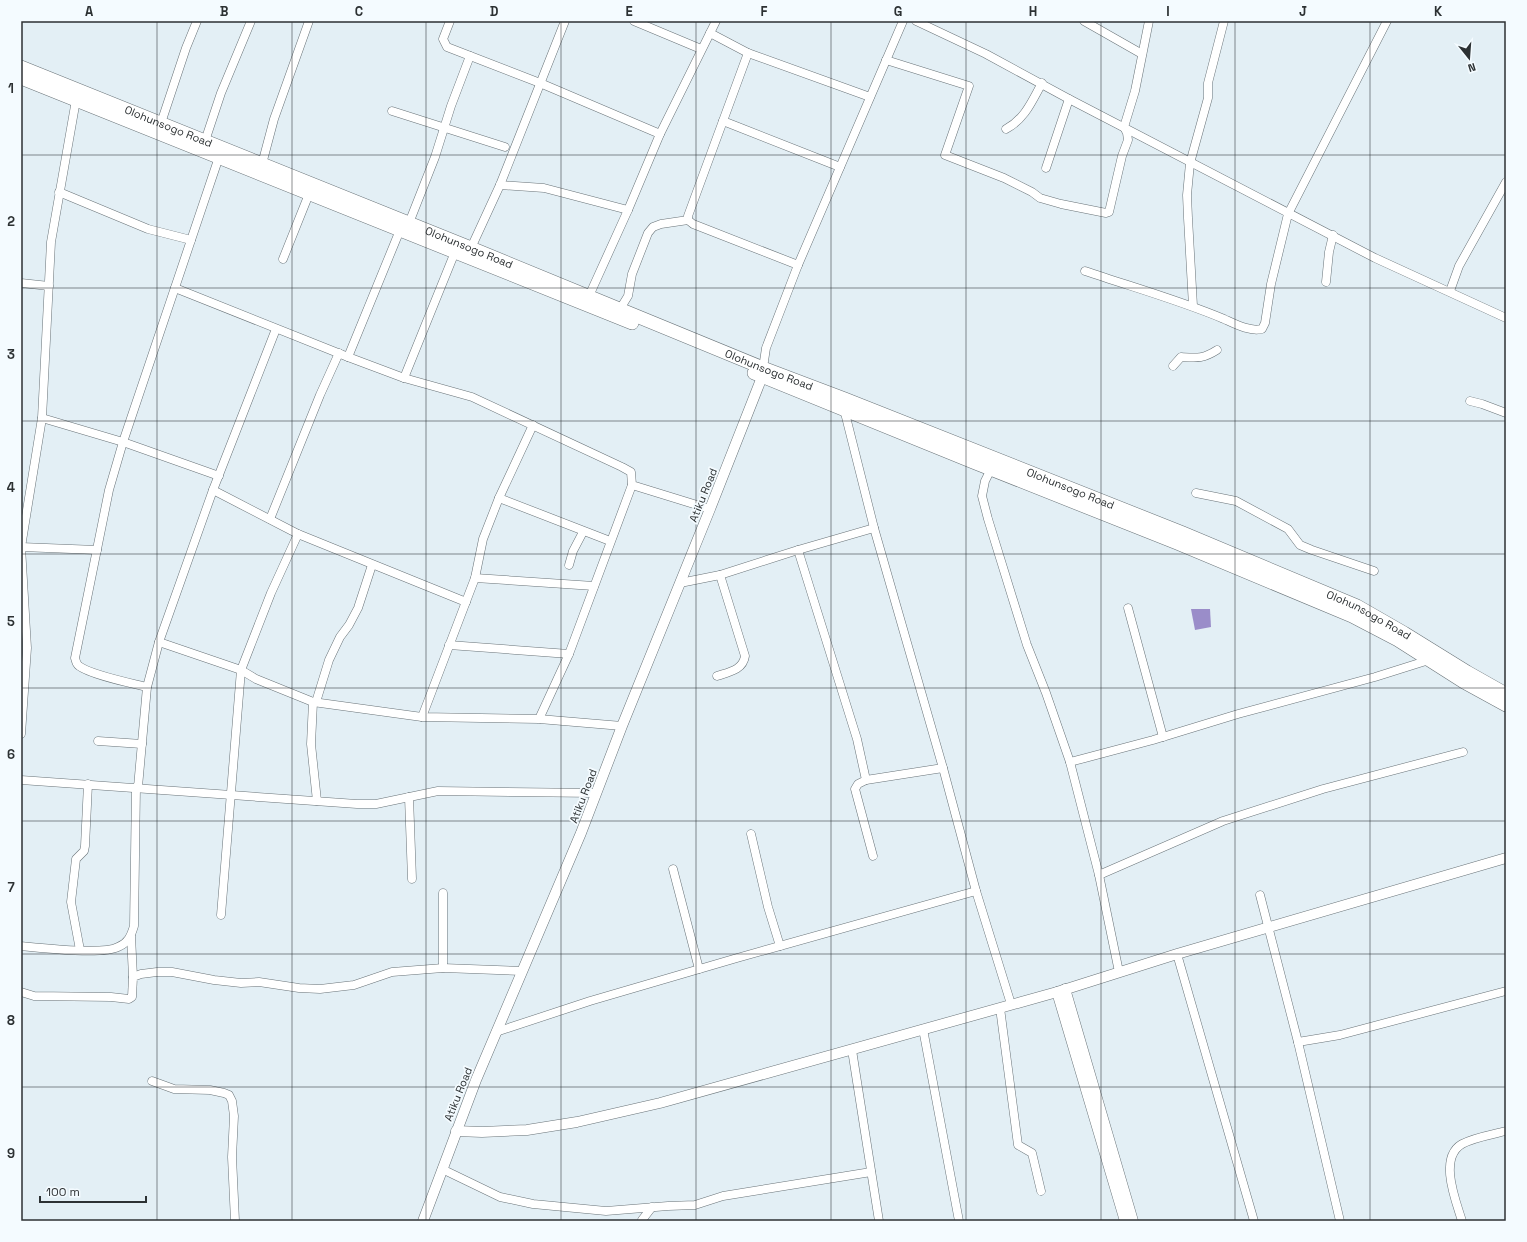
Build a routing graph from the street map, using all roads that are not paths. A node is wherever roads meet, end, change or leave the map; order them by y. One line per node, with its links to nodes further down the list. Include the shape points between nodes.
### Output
1 (197, 21): 29 (street)
2 (251, 21): 34 (street, via 221,93)
3 (309, 21): 38 (street, via 274,119)
4 (450, 21): 18 (street, via 443,39 444,44)
5 (565, 21): 22 (street)
6 (634, 21): 15 (street)
7 (716, 21): 14 (street)
8 (903, 21): 19 (street)
9 (916, 21): 23 (street)
10 (1084, 21): 17 (street)
11 (1149, 21): 17 (street)
12 (1224, 21): 37 (street, via 1208,83 1208,98)
13 (1386, 21): 46 (street)
14 (710, 33): 15 (street); 16 (street)
15 (701, 49): 33 (street)
16 (748, 53): 24 (street); 28 (street)
17 (1142, 54): 30 (street, via 1135,91)
18 (470, 56): 22 (street); 31 (street)
19 (886, 60): 24 (street); 30 (street, via 969,86 945,155 1004,178 1050,201 1109,212 1128,140)
20 (21, 67): 29 (main road, Olohunsogo Road)
21 (21, 78): 26 (main road, Olohunsogo Road)
22 (540, 83): 33 (street); 42 (street)
23 (1042, 83): 25 (street); 32 (street, via 1019,121)
24 (870, 97): 39 (street)
25 (1069, 99): 30 (street); 40 (street)
26 (76, 100): 36 (main road, Olohunsogo Road); 43 (street)
27 (392, 111): 31 (street)
28 (723, 121): 39 (street); 47 (street)
29 (161, 122): 34 (main road, Olohunsogo Road)
30 (1124, 127): 37 (street)
31 (444, 128): 35 (street); 48 (street, via 435,157)
32 (1006, 129)
33 (660, 134): 45 (street)
34 (205, 141): 38 (main road, Olohunsogo Road)
35 (505, 147)
36 (219, 157): 44 (main road, Olohunsogo Road); 50 (street)
37 (1190, 163): 46 (street); 62 (street, via 1188,218)
38 (262, 164): 48 (main road, Olohunsogo Road)
39 (840, 167): 54 (street)
40 (1046, 168)
41 (1506, 182): 60 (street, via 1459,266)
42 (500, 184): 45 (street, via 544,188); 51 (street)
43 (59, 192): 50 (street, via 148,229); 58 (street, via 51,242)
44 (309, 194): 48 (main road, Olohunsogo Road); 53 (street)
45 (628, 210): 61 (street)
46 (1288, 214): 49 (street); 62 (street, via 1262,329 1256,330 1240,325)
47 (688, 220): 54 (street); 63 (street, via 661,224 653,227 648,233 632,274 628,296)
48 (404, 226): 51 (main road, Olohunsogo Road); 52 (main road, Olohunsogo Road); 68 (street)
49 (1333, 235): 56 (street); 60 (street, via 1375,258)
50 (191, 240): 59 (street)
51 (471, 248): 61 (main road, Olohunsogo Road)
52 (455, 252): 70 (main road, Olohunsogo Road, via 738,366); 71 (street)
53 (283, 259)
54 (798, 265): 70 (street, via 766,348)
55 (1085, 271): 62 (street)
56 (1326, 282)
57 (21, 283): 58 (street)
58 (49, 286): 75 (street)
59 (175, 288): 65 (street); 77 (street)
60 (1450, 291): 64 (street)
61 (589, 296): 63 (main road, Olohunsogo Road)
62 (1193, 306)
63 (620, 309): 70 (main road, Olohunsogo Road)
64 (1506, 318)
65 (276, 329): 67 (street); 79 (street)
66 (1217, 350): 69 (street, via 1207,357 1181,357)
67 (339, 354): 68 (street); 85 (street)
68 (348, 357): 71 (street)
69 (1173, 366)
70 (762, 372): 73 (main road, Olohunsogo Road); 84 (street, Atiku Road); 97 (main road, Olohunsogo Road, via 845,399 1183,534)
71 (404, 378): 76 (street, via 472,397)
72 (1470, 401): 74 (street)
73 (844, 410): 78 (main road, Olohunsogo Road); 86 (street)
74 (1506, 413)
75 (42, 418): 77 (street); 90 (street)
76 (533, 425): 80 (street, via 631,472); 83 (street)
77 (123, 442): 79 (street); 91 (street, via 109,490)
78 (991, 470): 97 (main road, Olohunsogo Road, via 1177,543); 122 (street, via 985,481 982,496 988,519 1027,645)
79 (218, 476): 81 (street)
80 (632, 486): 84 (street); 89 (street)
81 (213, 490): 85 (street); 103 (street)
82 (1196, 493): 95 (street, via 1236,501 1288,529 1300,545)
83 (499, 498): 87 (street); 98 (street, via 483,539)
84 (710, 509): 99 (street, Atiku Road)
85 (270, 519): 88 (street)
86 (874, 528): 92 (street); 123 (street)
87 (583, 532): 89 (street); 94 (street)
88 (298, 534): 93 (street); 107 (street, via 271,593)
89 (610, 541): 100 (street)
90 (21, 547): 91 (street); 113 (street, via 28,648)
91 (97, 550): 109 (street, via 76,650 76,663 99,674)
92 (798, 550): 96 (street); 125 (street, via 857,739)
93 (372, 565): 101 (street); 111 (street, via 358,608 329,660)
94 (569, 565)
95 (1374, 571)
96 (720, 575): 99 (street); 108 (street, via 745,656 739,668)
97 (1274, 577): 106 (main road, Olohunsogo Road, via 1398,640); 110 (main road, Olohunsogo Road, via 1357,606)
98 (475, 578): 100 (street); 101 (street)
99 (680, 583): 116 (street, Atiku Road)
100 (594, 586): 105 (street)
101 (466, 602): 104 (street)
102 (1128, 608): 118 (street)
103 (159, 642): 107 (street); 109 (street)
104 (449, 646): 105 (street); 114 (street)
105 (569, 654): 115 (street)
106 (1429, 660): 112 (main road, Olohunsogo Road); 118 (street)
107 (241, 670): 111 (street, via 256,679); 129 (street)
108 (717, 676)
109 (147, 687): 120 (street)
110 (1506, 694)
111 (315, 702): 114 (street); 131 (street, via 311,744)
112 (1506, 705)
113 (22, 711): 117 (street)
114 (422, 717): 115 (street)
115 (539, 719): 116 (street)
116 (622, 726): 128 (street, Atiku Road)
117 (21, 734)
118 (1163, 737): 122 (street)
119 (98, 741): 120 (street)
120 (142, 744): 127 (street)
121 (1463, 752): 136 (street, via 1323,789 1223,821)
122 (1070, 762): 136 (street)
123 (943, 768): 125 (street); 138 (street)
124 (21, 780): 126 (street)
125 (866, 780): 133 (street, via 855,789)
126 (88, 784): 127 (street); 146 (street, via 85,846 84,851 76,859 71,902)
127 (137, 787): 129 (street); 143 (street, via 134,926)
128 (596, 793): 130 (street, via 438,791); 150 (street, Atiku Road)
129 (231, 795): 131 (street); 141 (street)
130 (409, 797): 131 (street, via 370,804); 137 (street)
131 (316, 801)
132 (751, 834): 145 (street, via 768,908)
133 (873, 856)
134 (1506, 858): 142 (street)
135 (673, 869): 149 (street)
136 (1099, 875): 151 (street)
137 (412, 879)
138 (976, 891): 145 (street); 156 (street)
139 (442, 893): 148 (street)
140 (1260, 895): 142 (street)
141 (221, 915)
142 (1268, 929): 147 (street); 160 (street)
143 (131, 936): 146 (street, via 125,943 109,951); 152 (street)
144 (21, 946): 146 (street)
145 (780, 946): 149 (street)
146 (80, 950)
147 (1177, 954): 151 (street); 176 (street)
148 (443, 968): 150 (street); 152 (street, via 392,972 354,985 320,988 214,980 172,972 156,972)
149 (699, 969): 159 (street)
150 (522, 971): 159 (street, Atiku Road)
151 (1119, 972): 153 (street)
152 (133, 977): 155 (street, via 132,997 129,1000 111,997 34,996)
153 (1061, 990): 156 (street); 175 (street)
154 (1506, 991): 160 (street, via 1340,1035)
155 (21, 992)
156 (1011, 1004): 157 (street)
157 (1000, 1008): 158 (street); 167 (street, via 1018,1145 1032,1153)
158 (923, 1029): 161 (street); 174 (street)
159 (496, 1032): 163 (street, Atiku Road)
160 (1298, 1042): 177 (street)
161 (852, 1050): 163 (street, via 660,1103 577,1122 527,1130); 166 (street)
162 (152, 1081): 171 (street, via 174,1089 210,1090 229,1095 234,1116 232,1157)
163 (456, 1130): 165 (street, Atiku Road)
164 (1506, 1131): 178 (street, via 1474,1138 1460,1145 1452,1155 1448,1166)
165 (442, 1169): 169 (street, via 500,1197 533,1204 606,1211); 172 (street, Atiku Road)
166 (870, 1172): 168 (street, via 723,1196 696,1205); 173 (street)
167 (1042, 1191)
168 (652, 1207): 169 (street); 170 (street)
169 (632, 1209): 170 (street)
170 (643, 1220)
171 (235, 1221)
172 (423, 1221)
173 (879, 1221)
174 (959, 1221)
175 (1126, 1221)
176 (1254, 1221)
177 (1340, 1221)
178 (1462, 1221)

